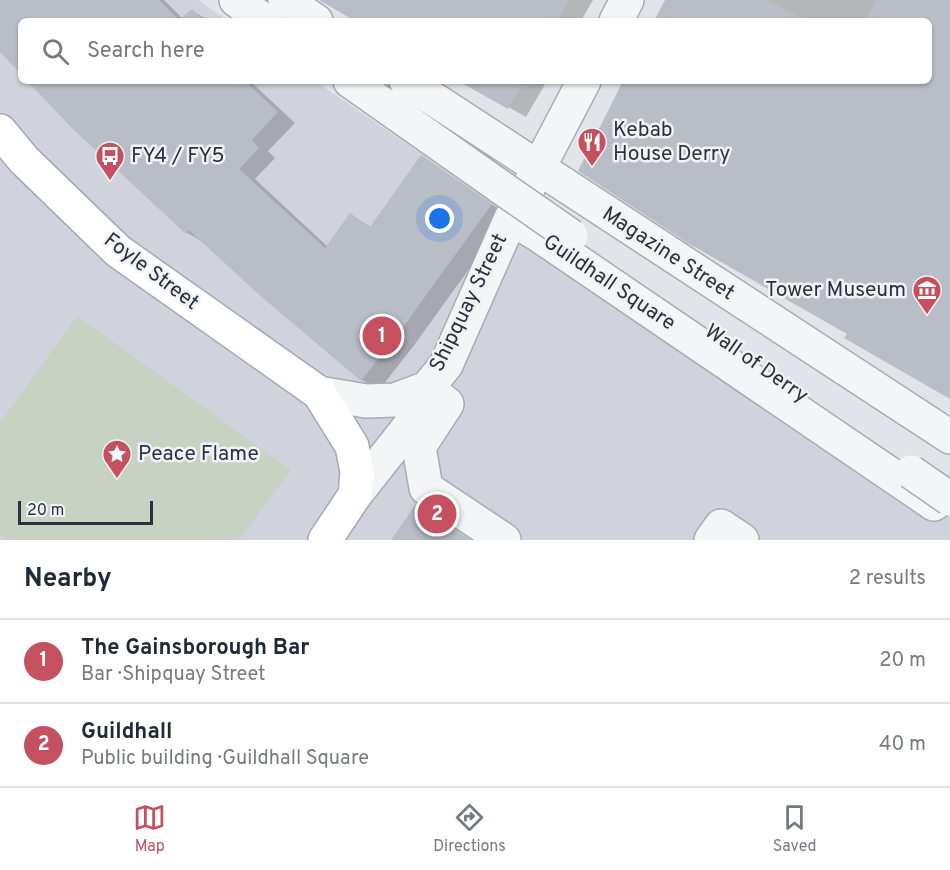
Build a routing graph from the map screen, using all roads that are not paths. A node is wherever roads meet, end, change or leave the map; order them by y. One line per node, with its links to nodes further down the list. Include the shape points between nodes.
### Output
1 (236, 0): 4 (street)
2 (285, 0): 5 (street)
3 (627, 0): 6 (street)
4 (261, 18)
5 (312, 18)
6 (618, 18)
7 (355, 84): 11 (street)
8 (409, 84): 11 (street)
9 (582, 84): 11 (street)
10 (0, 132): 13 (main road, Foyle Street, via 118,251)
11 (519, 192): 12 (street, via 446,365); 14 (street, Magazine Street); 16 (street, Wall of Derry, bridge, via 572,236); 17 (street, Guildhall Square, via 540,236)
12 (427, 388): 13 (street, Foyle Street, via 395,400 366,401); 15 (street, via 415,419); 19 (street, via 447,404 419,447 426,488)
13 (319, 393): 15 (main road, Foyle Street, via 352,446)
14 (950, 437)
15 (356, 495): 18 (main road)
16 (950, 498)
17 (950, 515)
18 (325, 540)
19 (504, 540)
20 (711, 540): 21 (street, via 721,526)
21 (742, 540)

